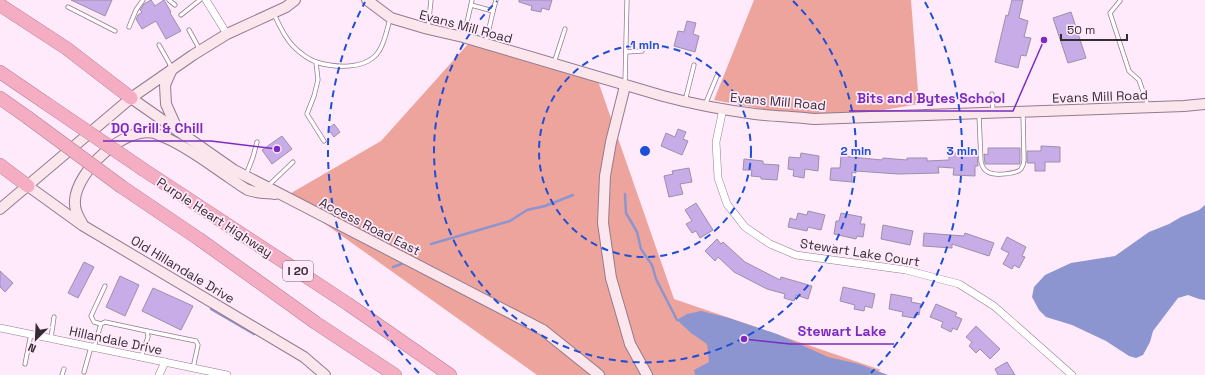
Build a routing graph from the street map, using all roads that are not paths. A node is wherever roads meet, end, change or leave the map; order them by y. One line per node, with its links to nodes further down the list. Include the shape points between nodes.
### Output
1 (143, 0): 20 (lane)
2 (169, 0): 13 (lane)
3 (204, 0): 4 (lane); 18 (lane); 25 (street)
4 (214, 0)
5 (295, 0): 17 (main road)
6 (367, 0): 19 (main road, Evans Mill Road)
7 (431, 0): 21 (lane)
8 (472, 0): 14 (lane)
9 (496, 0): 16 (lane)
10 (627, 0): 30 (lane)
11 (1120, 1): 45 (lane, via 1110,13 1129,71 1139,80)
12 (0, 5): 41 (highway, via 66,48)
13 (176, 5)
14 (471, 5): 16 (lane); 26 (lane)
15 (68, 7): 24 (lane)
16 (493, 11): 28 (lane)
17 (274, 13): 25 (main road); 32 (lane, via 292,46)
18 (181, 15)
19 (391, 18): 21 (main road, Evans Mill Road); 32 (lane, via 379,51 369,60 353,66)
20 (130, 27)
21 (428, 29): 26 (main road, Evans Mill Road)
22 (565, 29): 33 (lane)
23 (189, 30): 29 (lane)
24 (115, 31)
25 (227, 34): 29 (main road)
26 (463, 37): 28 (main road, Evans Mill Road)
27 (159, 44): 35 (lane)
28 (486, 44): 33 (main road, Evans Mill Road)
29 (200, 51): 35 (main road)
30 (626, 52): 31 (lane); 38 (lane)
31 (642, 52)
32 (316, 62): 51 (lane, via 318,80 307,114)
33 (554, 64): 38 (main road, Evans Mill Road)
34 (694, 65): 42 (lane)
35 (172, 69): 41 (main road); 50 (main road, via 165,85 166,104)
36 (0, 72): 80 (highway, Purple Heart Highway / I 20, bridge)
37 (716, 76): 44 (lane)
38 (625, 86): 42 (main road, Evans Mill Road); 82 (main road, via 605,176 603,223 611,278 630,344)
39 (992, 94): 49 (lane)
40 (0, 98): 79 (highway, Purple Heart Highway / I 20, bridge, via 122,187)
41 (130, 98): 50 (main road, Access Road East); 56 (main road)
42 (685, 102): 44 (main road, Evans Mill Road)
43 (1205, 104): 45 (main road, Evans Mill Road)
44 (704, 106): 46 (main road, Evans Mill Road)
45 (1148, 107): 47 (main road, Evans Mill Road)
46 (723, 109): 48 (main road, Evans Mill Road, via 814,119); 83 (street, Stewart Lake Court, via 716,142 718,178 727,204 745,227 770,244 796,255 906,270 959,284 994,306)
47 (1023, 112): 48 (lane, via 1023,164 1016,172 998,175 987,172 981,162); 49 (main road, Evans Mill Road)
48 (979, 113): 49 (main road, Evans Mill Road)
49 (993, 113)
50 (178, 131): 55 (main road, Access Road East)
51 (324, 141)
52 (257, 142): 55 (lane)
53 (293, 162): 57 (lane)
54 (0, 165): 56 (highway)
55 (246, 176): 57 (main road, Access Road East)
56 (28, 186): 59 (main road); 60 (main road, Old Hillandale Drive)
57 (267, 187): 58 (main road, Access Road East)
58 (285, 196): 60 (main road, via 248,190 176,142 154,133 138,134 113,146 82,177 75,201); 81 (main road, Access Road East, via 543,330)
59 (0, 209)
60 (82, 225): 78 (main road, Old Hillandale Drive, via 304,357)
61 (105, 286): 63 (lane, via 91,316 94,322)
62 (54, 318): 67 (lane)
63 (101, 324): 65 (lane, via 105,322); 68 (lane)
64 (0, 328): 66 (street, Hillandale Drive)
65 (147, 331): 69 (lane, via 148,337); 72 (lane, via 196,341 198,345)
66 (31, 334): 67 (street, Hillandale Drive); 71 (lane)
67 (51, 338): 68 (street, Hillandale Drive)
68 (93, 347): 69 (street, Hillandale Drive); 74 (lane)
69 (141, 357): 70 (street, Hillandale Drive)
70 (165, 362): 72 (street, Hillandale Drive); 76 (street)
71 (26, 364)
72 (193, 368): 77 (street, Hillandale Drive)
73 (64, 369): 75 (lane)
74 (84, 372)
75 (62, 375)
76 (159, 375)
77 (227, 375)
78 (325, 375)
79 (395, 375)
80 (450, 375)
81 (599, 375)
82 (647, 375)
83 (1072, 375)

